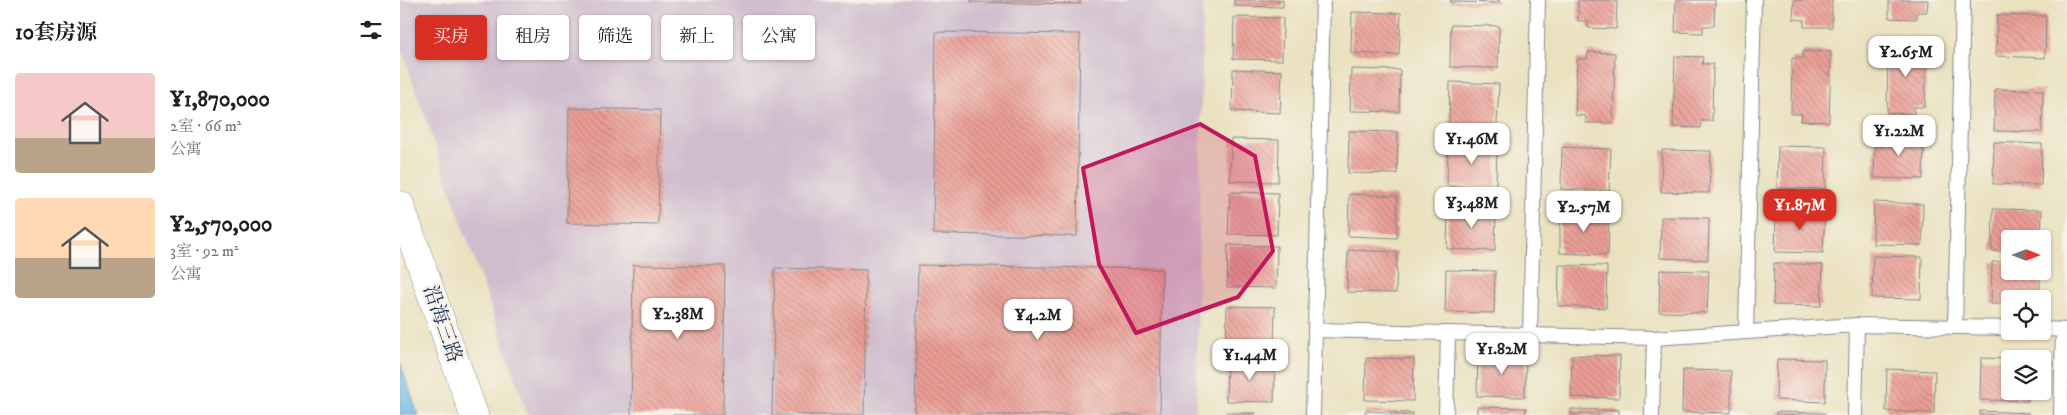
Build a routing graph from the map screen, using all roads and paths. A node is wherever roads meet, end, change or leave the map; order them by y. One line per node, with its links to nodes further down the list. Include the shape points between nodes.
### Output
1 (1323, 0): 10 (lane)
2 (1538, 0): 14 (lane)
3 (1754, 0): 12 (lane)
4 (1963, 0): 7 (lane)
5 (400, 205): 16 (street, 沿海三路)
6 (1857, 325): 7 (lane); 12 (lane); 20 (lane)
7 (1955, 327): 8 (lane)
8 (2001, 328)
9 (2051, 329): 11 (lane)
10 (1315, 330): 13 (lane); 17 (lane)
11 (2065, 330): 21 (lane)
12 (1746, 332): 15 (lane)
13 (1448, 333): 14 (lane); 18 (lane)
14 (1530, 336): 15 (lane)
15 (1654, 338): 19 (lane)
16 (474, 415)
17 (1312, 415)
18 (1446, 415)
19 (1652, 415)
20 (1855, 415)
21 (2061, 415)

